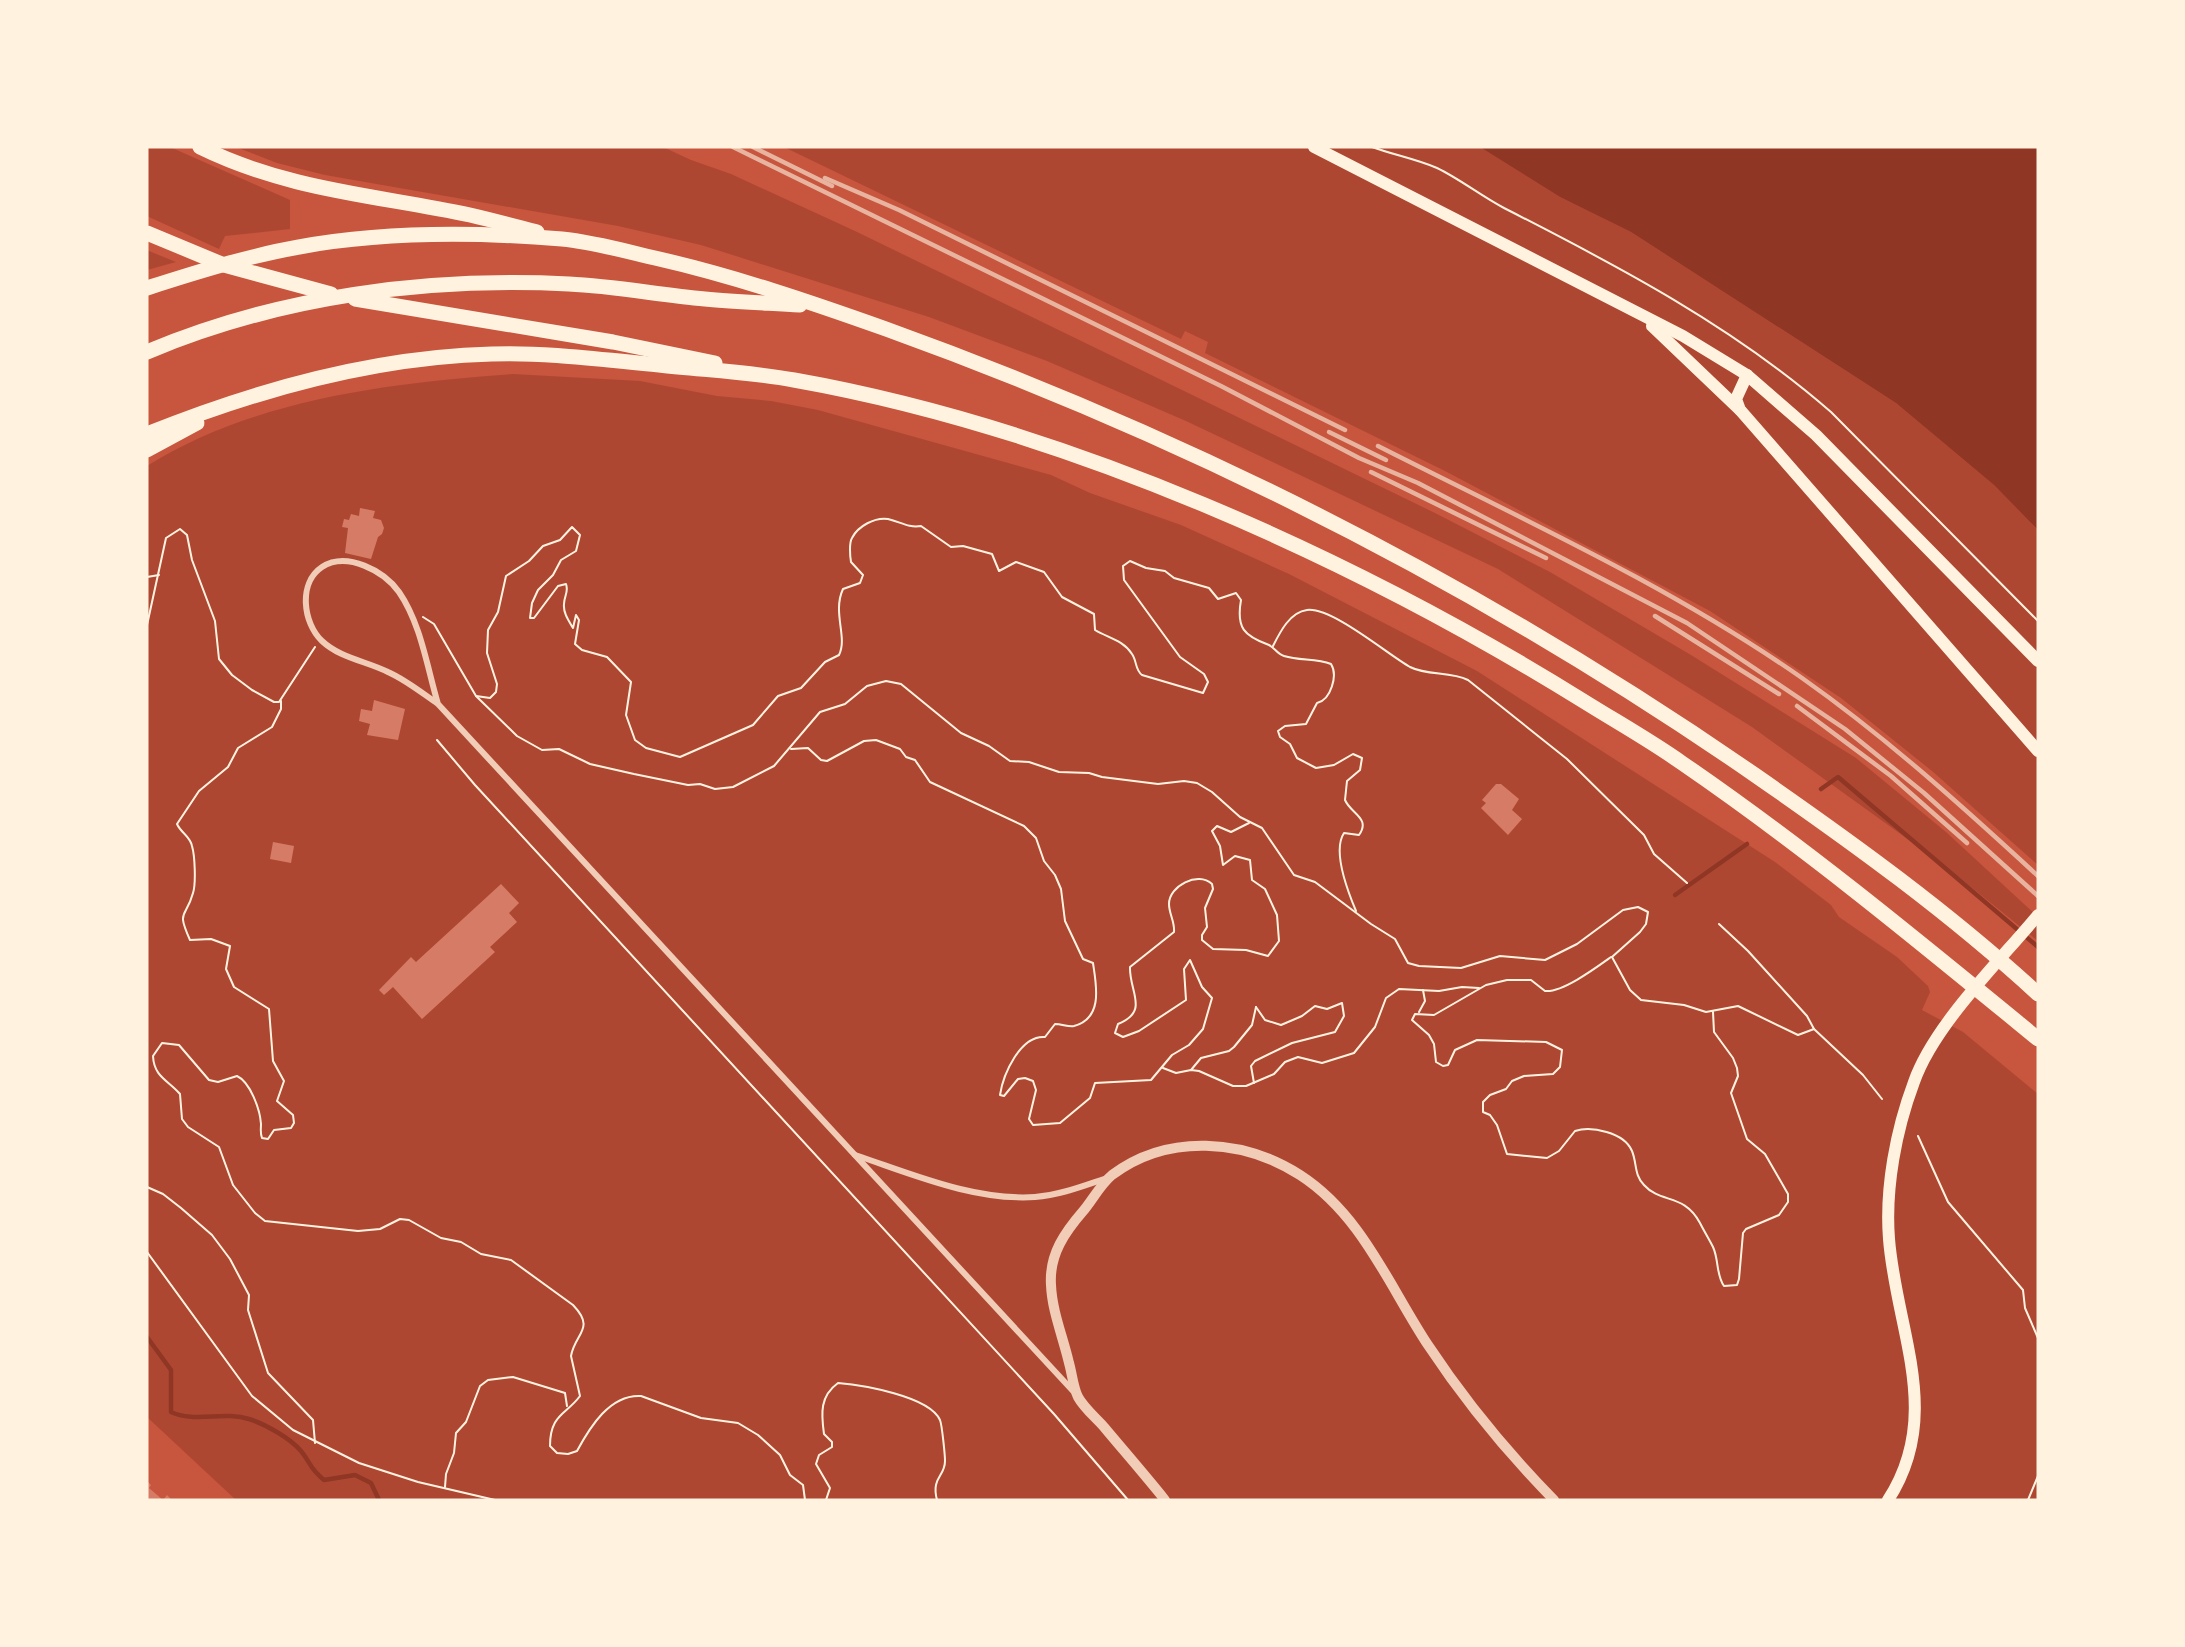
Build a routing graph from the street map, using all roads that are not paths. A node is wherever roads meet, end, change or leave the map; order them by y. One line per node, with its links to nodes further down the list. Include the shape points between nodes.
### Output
1 (200, 147): 4 (highway, via 302,185 470,215)
2 (1314, 147): 7 (main road)
3 (147, 233): 10 (highway, via 255,275 317,291 614,342)
4 (566, 239): 5 (highway, via 412,235 334,242 259,256); 6 (highway, via 685,265)
5 (147, 288)
6 (823, 307): 8 (highway, via 569,284 447,285 363,293 281,308); 19 (highway, via 1097,411 1299,504 1417,567 1694,733 1897,877 1979,940)
7 (1640, 315): 9 (main road); 12 (main road)
8 (147, 352)
9 (1747, 375): 12 (main road, via 1736,399); 15 (main road, via 1815,435)
10 (789, 378): 11 (highway, via 592,359 492,354 441,357 340,373); 20 (highway, via 956,418 1126,475 1263,531 1463,630 1681,762 1935,953)
11 (255, 395): 13 (highway); 14 (highway)
12 (1741, 411): 17 (main road)
13 (147, 434)
14 (147, 450)
15 (2038, 661)
16 (438, 704): 16 (street, via 411,614 398,591 380,573 356,563 331,564 314,575 306,593 309,618 321,640 401,679); 21 (street)
17 (2038, 751)
18 (2038, 915): 26 (main road, via 1930,1047 1914,1080 1897,1144 1888,1220 1892,1266 1913,1365 1916,1402 1906,1462)
19 (2038, 994)
20 (2038, 1039)
21 (855, 1155): 22 (street, via 958,1187 1018,1197 1069,1191); 23 (street)
22 (1110, 1177): 23 (street, via 1061,1238 1051,1272 1054,1309); 25 (street, via 1154,1153 1210,1146 1263,1157 1315,1185 1343,1211 1471,1406)
23 (1077, 1396): 24 (street)
24 (1165, 1500)
25 (1554, 1500)
26 (1888, 1500)

